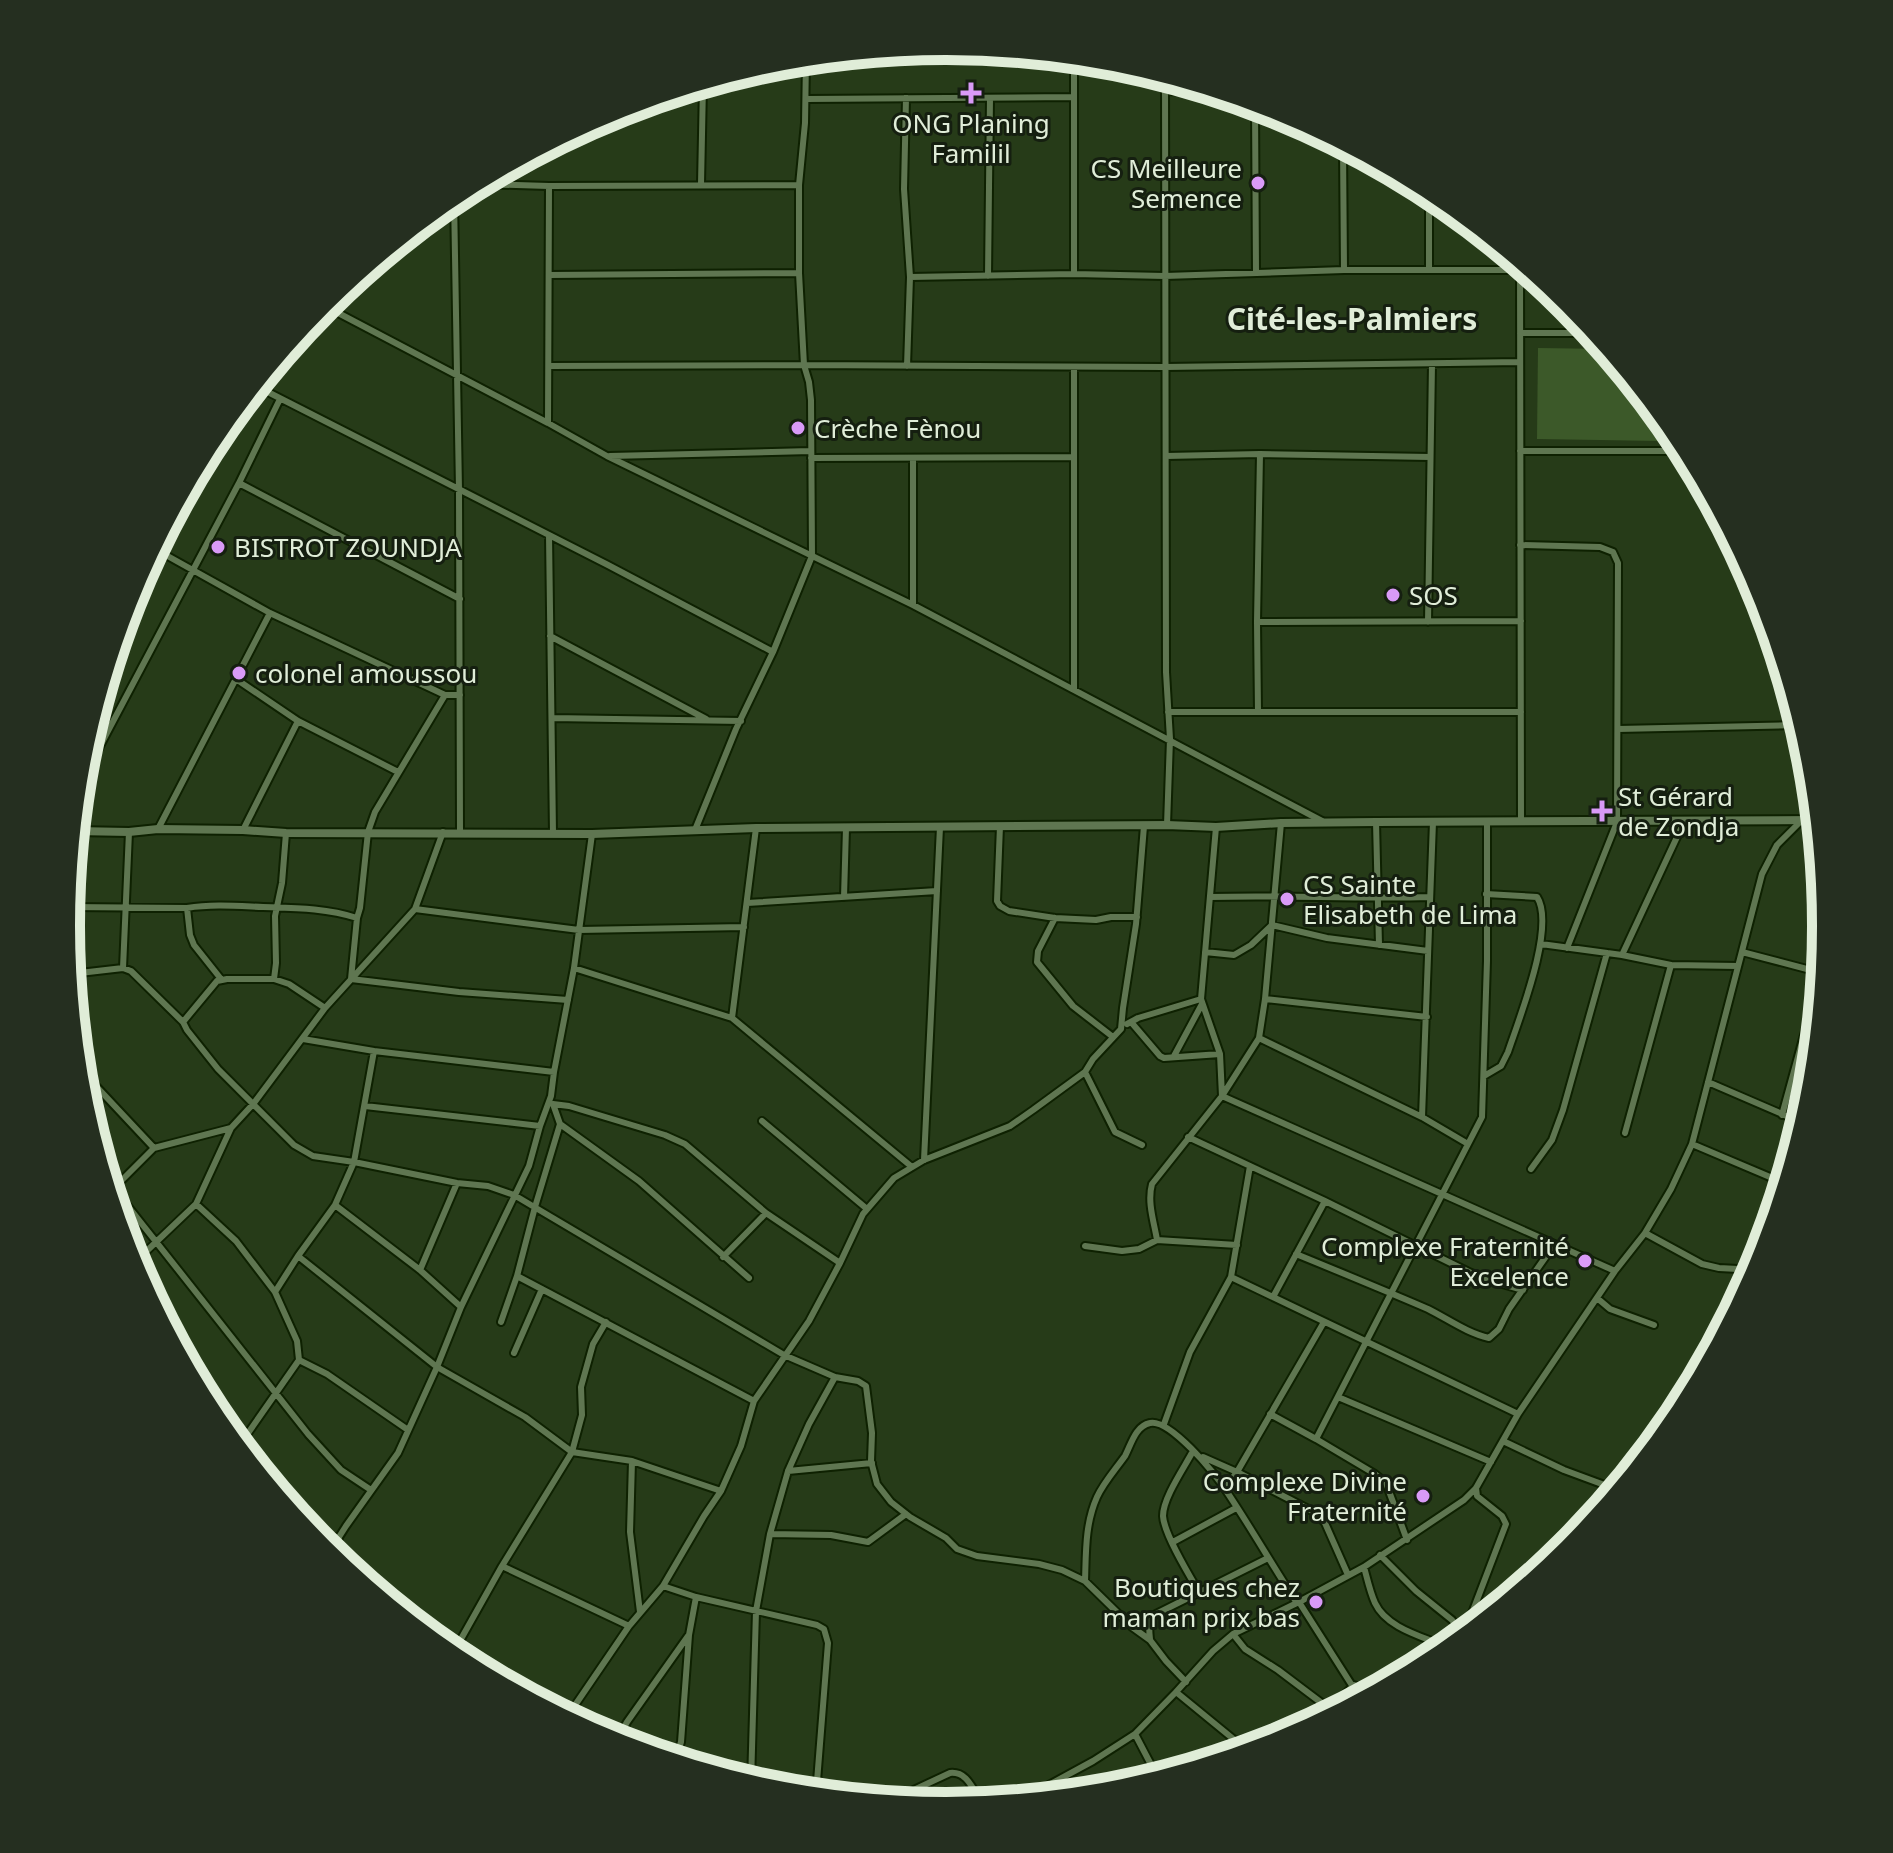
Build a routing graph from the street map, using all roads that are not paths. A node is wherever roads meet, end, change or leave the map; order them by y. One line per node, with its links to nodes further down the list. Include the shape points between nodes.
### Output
1 (1074, 70): 6 (street)
2 (806, 72): 9 (street)
3 (1165, 91): 4 (street); 26 (street)
4 (1175, 91)
5 (703, 95): 12 (street)
6 (1074, 97): 8 (street); 23 (street)
7 (906, 98): 8 (street); 9 (street); 27 (street, via 904,189)
8 (990, 98): 25 (street)
9 (806, 99): 14 (street)
10 (1255, 117): 22 (street)
11 (1343, 156): 19 (street)
12 (701, 184): 14 (street); 15 (street)
13 (499, 185): 15 (street)
14 (799, 185): 21 (street)
15 (549, 186): 24 (street)
16 (1429, 207): 20 (street)
17 (454, 214): 39 (street)
18 (1509, 267): 20 (street)
19 (1344, 270): 20 (street); 22 (street)
20 (1429, 270)
21 (799, 273): 24 (street); 34 (street)
22 (1256, 273): 26 (street)
23 (1074, 274): 25 (street); 26 (street)
24 (549, 275): 35 (street)
25 (988, 276): 27 (street)
26 (1165, 276): 38 (street)
27 (910, 277): 36 (street)
28 (1520, 277): 30 (street)
29 (336, 312): 39 (street)
30 (1520, 333): 31 (street); 32 (street)
31 (1577, 333)
32 (1520, 362): 33 (street); 43 (street)
33 (1432, 364): 38 (street); 50 (street)
34 (804, 365): 35 (street); 36 (street); 45 (street, via 811,400)
35 (549, 366): 42 (street)
36 (907, 366): 37 (street)
37 (1074, 367): 38 (street); 49 (street)
38 (1165, 367): 48 (street)
39 (456, 375): 42 (street); 53 (street)
40 (265, 391): 41 (street)
41 (280, 399): 52 (street); 53 (street)
42 (548, 423): 47 (street)
43 (1520, 451): 44 (street); 55 (street)
44 (1671, 451)
45 (811, 454): 47 (street); 51 (street); 57 (street)
46 (1260, 454): 48 (street); 50 (street); 63 (street)
47 (607, 456): 57 (street)
48 (1166, 456): 71 (street)
49 (1073, 457): 51 (street); 68 (street)
50 (1430, 457): 64 (street)
51 (913, 458): 60 (street)
52 (239, 483): 58 (street); 59 (street)
53 (459, 490): 54 (street); 59 (street)
54 (549, 535): 65 (street); 66 (street)
55 (1520, 545): 62 (street); 79 (street, via 1600,547 1613,552 1618,563)
56 (164, 554): 58 (street)
57 (812, 556): 60 (street); 66 (street)
58 (192, 570): 61 (street); 81 (street)
59 (460, 599): 70 (street)
60 (913, 605): 68 (street)
61 (270, 613): 67 (street); 69 (street)
62 (1521, 621): 64 (street); 73 (street)
63 (1257, 622): 64 (street); 72 (street)
64 (1428, 622)
65 (550, 636): 74 (street); 76 (street)
66 (773, 652): 77 (street)
67 (236, 679): 75 (street); 100 (street)
68 (1074, 689): 80 (street)
69 (445, 695): 70 (street); 82 (street)
70 (460, 695): 107 (street)
71 (1168, 712): 72 (street); 80 (street)
72 (1258, 712): 73 (street)
73 (1521, 712): 89 (street)
74 (552, 718): 76 (street); 109 (street)
75 (298, 721): 82 (street); 101 (street)
76 (710, 721): 77 (street)
77 (741, 721): 102 (street)
78 (1789, 725): 79 (street)
79 (1618, 729): 90 (street)
80 (1170, 739): 86 (street); 93 (street)
81 (99, 747)
82 (398, 772): 105 (street)
83 (1487, 821): 88 (street); 89 (street); 112 (street)
84 (1801, 821): 85 (street); 91 (street); 135 (street, via 1777,845 1762,874)
85 (1807, 821)
86 (1324, 822): 87 (street); 92 (street)
87 (1376, 822): 88 (street); 117 (street)
88 (1433, 822): 116 (street)
89 (1521, 822): 90 (street)
90 (1617, 822): 91 (street); 132 (street)
91 (1684, 822): 137 (street)
92 (1281, 823): 97 (street); 113 (street)
93 (1167, 825): 95 (street); 97 (street)
94 (1000, 826): 95 (street); 96 (street); 126 (street, via 997,901 1009,911)
95 (1144, 826): 124 (street)
96 (940, 827): 99 (street); 111 (street)
97 (1216, 827): 115 (street)
98 (756, 828): 99 (street); 102 (street); 118 (street)
99 (846, 828): 114 (street)
100 (158, 829): 101 (street); 104 (street)
101 (243, 830): 108 (street)
102 (695, 830): 110 (street)
103 (85, 831): 104 (street)
104 (129, 832): 121 (street)
105 (368, 832): 106 (street); 108 (street); 125 (street)
106 (443, 832): 107 (street); 123 (street)
107 (460, 832): 109 (street)
108 (286, 833): 120 (street)
109 (553, 833): 110 (street)
110 (592, 834): 129 (street)
111 (937, 891): 114 (street); 185 (street)
112 (1486, 894): 130 (street, via 1537,897); 165 (street)
113 (1274, 895): 115 (street); 117 (street); 127 (street)
114 (844, 897): 118 (street)
115 (1210, 897): 134 (street)
116 (1430, 897): 117 (street); 133 (street)
117 (1378, 899): 131 (street)
118 (747, 903): 128 (street)
119 (81, 907): 121 (street)
120 (277, 907): 122 (street); 125 (street, via 336,911); 145 (street)
121 (125, 908): 122 (street); 140 (street)
122 (187, 908): 144 (street, via 194,945)
123 (415, 909): 129 (street); 146 (street)
124 (1137, 917): 126 (street); 156 (street)
125 (357, 918): 146 (street)
126 (1055, 918): 157 (street, via 1037,962 1073,1006)
127 (1272, 925): 131 (street); 134 (street, via 1234,955); 147 (street)
128 (744, 927): 129 (street); 152 (street)
129 (579, 930): 141 (street)
130 (1541, 944): 132 (street); 165 (street, via 1508,1052 1501,1066)
131 (1379, 945): 133 (street)
132 (1567, 948): 136 (street)
133 (1428, 951): 151 (street)
134 (1205, 952): 149 (street)
135 (1742, 952): 139 (street); 142 (street)
136 (1607, 953): 137 (street); 189 (street, via 1563,1110 1552,1140)
137 (1622, 955): 138 (street)
138 (1671, 965): 139 (street); 179 (street)
139 (1738, 966): 166 (street)
140 (123, 968): 143 (street); 153 (street, via 137,975)
141 (574, 968): 148 (street); 152 (street)
142 (1811, 970)
143 (82, 973)
144 (221, 979): 145 (street); 153 (street)
145 (274, 979): 150 (street)
146 (351, 979): 148 (street); 150 (street)
147 (1265, 999): 151 (street); 158 (street)
148 (568, 1000): 163 (street)
149 (1202, 1002): 154 (street); 161 (street); 162 (street)
150 (325, 1008): 159 (street)
151 (1427, 1017): 173 (street)
152 (732, 1018): 188 (street)
153 (183, 1022): 170 (street, via 218,1069)
154 (1131, 1022): 156 (street); 162 (street, via 1160,1056)
155 (1807, 1025): 172 (street)
156 (1121, 1029): 157 (street)
157 (1113, 1037): 164 (street)
158 (1259, 1038): 168 (street); 173 (street)
159 (303, 1039): 160 (street); 170 (street)
160 (374, 1051): 163 (street); 171 (street)
161 (1220, 1054): 162 (street); 168 (street)
162 (1174, 1056)
163 (554, 1072): 169 (street)
164 (1085, 1072): 183 (street, via 1115,1132); 185 (street, via 1010,1126)
165 (1484, 1076): 181 (street, via 1482,1117)
166 (1708, 1082): 172 (street); 182 (street)
167 (95, 1085): 184 (street)
168 (1222, 1096): 180 (street); 193 (street)
169 (552, 1100): 176 (street); 177 (street); 201 (street, via 685,1144)
170 (254, 1103): 178 (street); 186 (street, via 294,1145 313,1156)
171 (365, 1106): 177 (street); 186 (street)
172 (1782, 1115): 174 (street)
173 (1422, 1117): 181 (street)
174 (1791, 1118)
175 (762, 1121): 200 (street)
176 (560, 1124): 199 (street); 212 (street, via 639,1181)
177 (540, 1126): 194 (street)
178 (231, 1128): 184 (street); 196 (street)
179 (1625, 1133)
180 (1188, 1137): 187 (street); 203 (street, via 1150,1190)
181 (1468, 1144): 193 (street)
182 (1692, 1144): 190 (street); 202 (street)
183 (1142, 1145)
184 (154, 1148): 191 (street)
185 (924, 1160): 188 (street)
186 (354, 1162): 192 (street); 197 (street)
187 (1250, 1166): 195 (street); 205 (street)
188 (912, 1167): 200 (street, via 894,1178)
189 (1531, 1169)
190 (1775, 1179)
191 (119, 1183)
192 (457, 1183): 194 (street); 215 (street)
193 (1443, 1193): 206 (street); 208 (street)
194 (514, 1195): 199 (street); 226 (street)
195 (1325, 1201): 208 (street); 210 (street)
196 (196, 1204): 204 (street); 222 (street, via 236,1241)
197 (335, 1205): 211 (street); 215 (street)
198 (127, 1207): 204 (street)
199 (535, 1207): 217 (street); 233 (street)
200 (867, 1209): 213 (street)
201 (766, 1213): 212 (street); 213 (street)
202 (1645, 1233): 214 (street, via 1702,1264); 216 (street)
203 (1157, 1240): 205 (street); 207 (street, via 1122,1251)
204 (156, 1241): 209 (street); 237 (street)
205 (1237, 1245): 218 (street)
206 (1554, 1245): 216 (street); 221 (street)
207 (1085, 1246)
208 (1415, 1246): 221 (street); 223 (street)
209 (144, 1253)
210 (1296, 1254): 223 (street); 224 (street)
211 (298, 1256): 222 (street); 235 (street)
212 (723, 1257): 219 (street)
213 (840, 1263): 233 (street)
214 (1742, 1269)
215 (420, 1270): 226 (street)
216 (1615, 1271): 225 (street)
217 (517, 1276): 220 (street); 227 (street)
218 (1231, 1277): 224 (street); 242 (street, via 1190,1352)
219 (749, 1278)
220 (542, 1289): 228 (street); 232 (street)
221 (1523, 1290): 223 (street, via 1489,1338)
222 (275, 1292): 234 (street, via 297,1341)
223 (1392, 1293): 231 (street)
224 (1273, 1297): 229 (street)
225 (1597, 1298): 230 (street, via 1610,1309); 241 (street)
226 (461, 1307): 235 (street)
227 (501, 1322)
228 (606, 1322): 239 (street); 248 (street, via 593,1344 581,1387 582,1415)
229 (1324, 1322): 231 (street); 240 (street)
230 (1654, 1325)
231 (1366, 1343): 238 (street); 241 (street)
232 (514, 1353)
233 (784, 1355): 236 (street); 239 (street)
234 (299, 1360): 237 (street); 243 (street)
235 (437, 1367): 243 (street); 248 (street, via 525,1417)
236 (835, 1377): 252 (street, via 866,1386); 253 (street)
237 (276, 1394): 244 (street); 258 (street, via 341,1470)
238 (1338, 1397): 245 (street); 251 (street)
239 (754, 1401): 259 (street)
240 (1270, 1414): 245 (street); 254 (street)
241 (1518, 1414): 246 (street)
242 (1164, 1424): 247 (street); 273 (street, via 1143,1426 1097,1498 1087,1532)
243 (408, 1430): 258 (street)
244 (246, 1436)
245 (1316, 1439): 265 (street, via 1386,1483)
246 (1503, 1441): 251 (street); 255 (street)
247 (1193, 1451): 249 (street); 266 (street, via 1166,1502 1163,1518)
248 (572, 1452): 250 (street); 270 (street)
249 (1200, 1456): 254 (street); 256 (street)
250 (632, 1461): 259 (street); 279 (street, via 630,1532)
251 (1491, 1462): 257 (street)
252 (872, 1463): 253 (street); 261 (street, via 877,1484)
253 (788, 1471): 262 (street)
254 (1237, 1472): 256 (street); 272 (street, via 1316,1513)
255 (1608, 1486)
256 (1225, 1488): 260 (street)
257 (1476, 1488): 265 (street); 280 (street, via 1477,1496 1506,1524)
258 (371, 1490): 263 (street)
259 (721, 1491): 274 (street)
260 (1236, 1508): 266 (street); 269 (street)
261 (906, 1514): 262 (street, via 868,1542); 273 (street, via 957,1549 1039,1564)
262 (770, 1534): 278 (street)
263 (339, 1537): 264 (street); 267 (street)
264 (333, 1538)
265 (1407, 1540): 268 (street)
266 (1173, 1542): 275 (street)
267 (338, 1543)
268 (1380, 1555): 271 (street); 282 (street)
269 (1268, 1558): 275 (street); 277 (street)
270 (502, 1566): 281 (street); 287 (street)
271 (1364, 1567): 272 (street); 286 (street, via 1381,1612)
272 (1348, 1575): 277 (street)
273 (1085, 1581): 285 (street)
274 (663, 1586): 276 (street); 279 (street)
275 (1199, 1592): 285 (street, via 1154,1615)
276 (696, 1597): 278 (street); 284 (street)
277 (1298, 1603): 283 (street); 289 (street)
278 (756, 1611): 300 (street); 301 (street, via 824,1629 828,1643)
279 (640, 1612): 281 (street)
280 (1471, 1616)
281 (629, 1626): 294 (street)
282 (1457, 1626)
283 (1233, 1634): 288 (street); 293 (street, via 1245,1649 1323,1704)
284 (689, 1635): 295 (street); 298 (street)
285 (1150, 1640): 288 (street)
286 (1435, 1642)
287 (459, 1643)
288 (1186, 1682): 291 (street)
289 (1353, 1687): 290 (street); 292 (street)
290 (1360, 1688)
291 (1176, 1692): 296 (street); 297 (street)
292 (1342, 1698)
293 (1331, 1703)
294 (573, 1708)
295 (623, 1730)
296 (1135, 1734): 299 (street); 302 (street)
297 (1237, 1742)
298 (678, 1750)
299 (1152, 1767)
300 (752, 1770)
301 (817, 1783)
302 (1044, 1787)
303 (910, 1792): 304 (street, via 959,1772)
304 (975, 1792)

